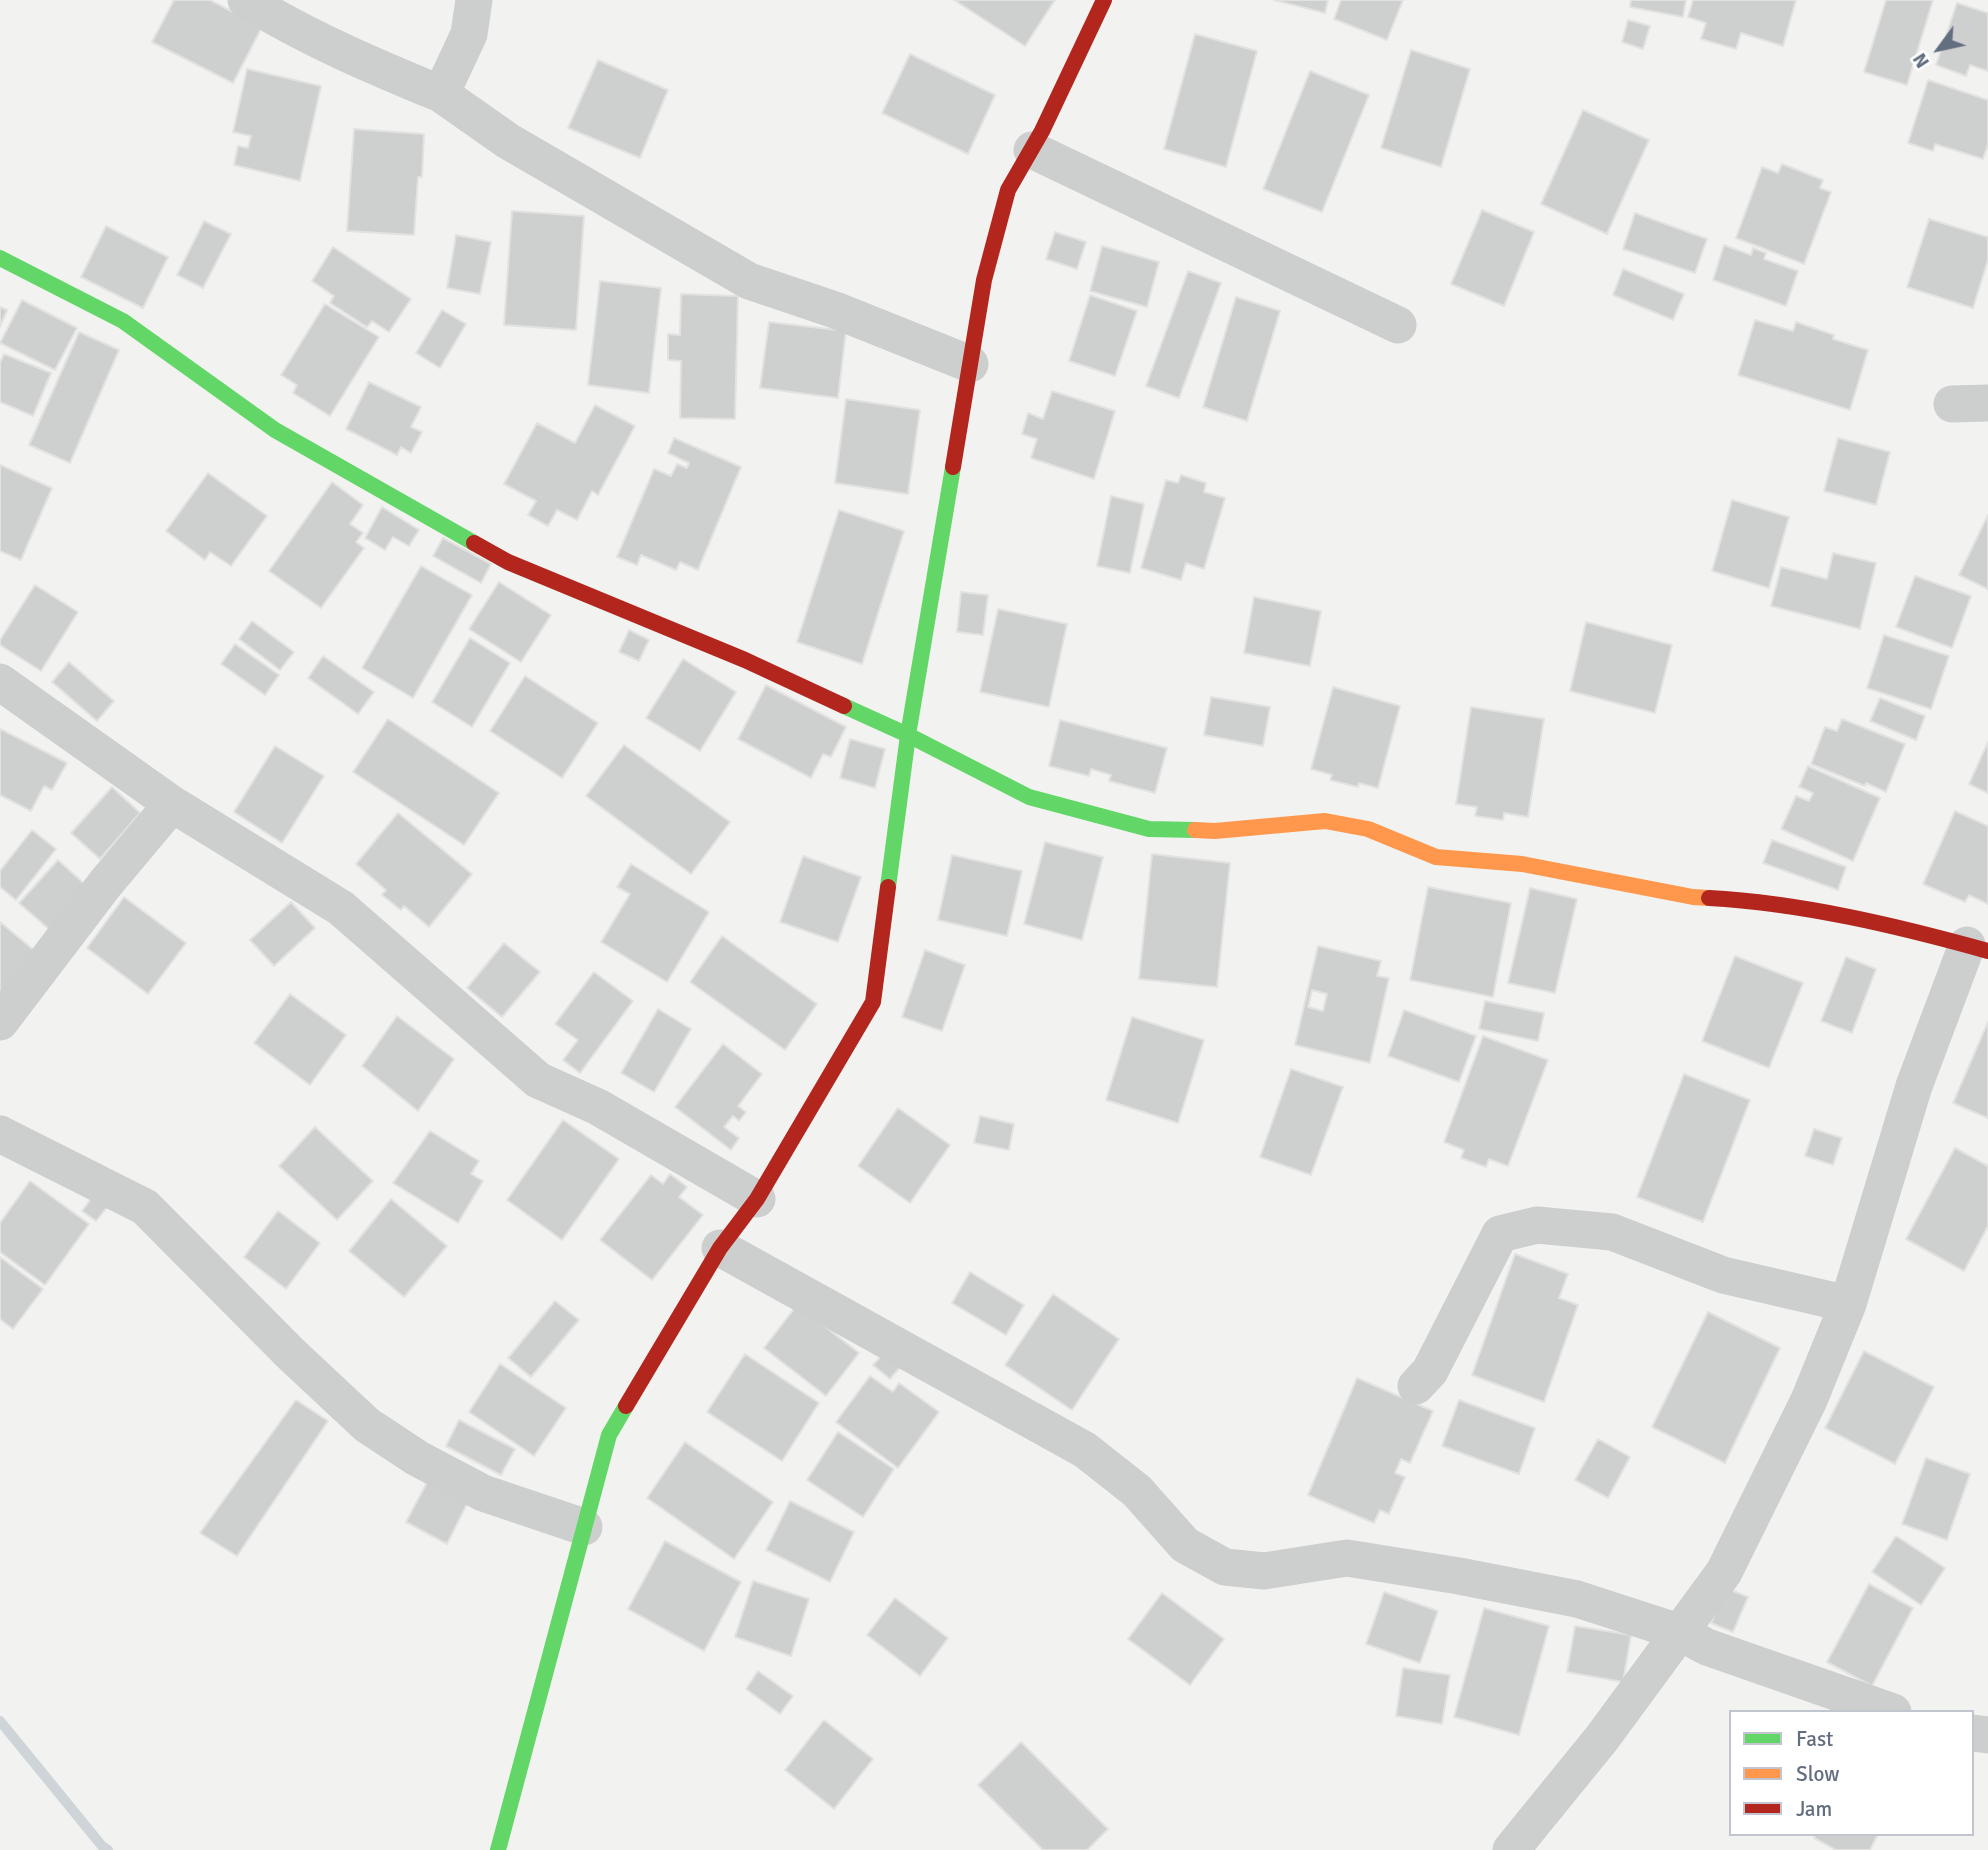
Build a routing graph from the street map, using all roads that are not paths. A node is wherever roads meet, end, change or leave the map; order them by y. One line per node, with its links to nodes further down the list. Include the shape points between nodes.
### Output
1 (246, 0): 4 (street, via 324,42)
2 (474, 0): 4 (street, via 469,34)
3 (1104, 0): 5 (street)
4 (441, 94): 8 (street, via 508,141 750,281)
5 (1032, 150): 7 (street); 8 (street, via 1008,190 984,281)
6 (0, 258): 12 (street, via 123,321 275,430 509,562 745,660)
7 (1398, 325)
8 (970, 364): 12 (street)
9 (1988, 403): 10 (street)
10 (1952, 404)
11 (0, 682): 13 (street)
12 (908, 735): 14 (street, via 1029,797 1149,829 1215,831 1325,821 1368,829 1436,857 1522,864 1693,897 1750,900 1912,930); 17 (street, via 873,1002)
13 (172, 804): 15 (street, via 104,884); 17 (street, via 341,908 538,1080 598,1107)
14 (1977, 948): 19 (street, via 1914,1086)
15 (0, 1022)
16 (0, 1134): 21 (street, via 145,1207 291,1354 377,1432 483,1493)
17 (757, 1199): 18 (street)
18 (720, 1248): 21 (street, via 609,1435); 22 (street, via 1085,1450 1137,1491 1185,1545 1225,1567 1264,1571 1347,1558 1577,1600)
19 (1848, 1304): 20 (street, via 1723,1275 1612,1232 1537,1225 1500,1234 1430,1371); 22 (street, via 1809,1400 1724,1572)
20 (1416, 1386)
21 (584, 1527): 24 (street)
22 (1679, 1632): 23 (street, via 1707,1647); 25 (street, via 1602,1738)
23 (1887, 1710)
24 (498, 1850)
25 (1511, 1850)

